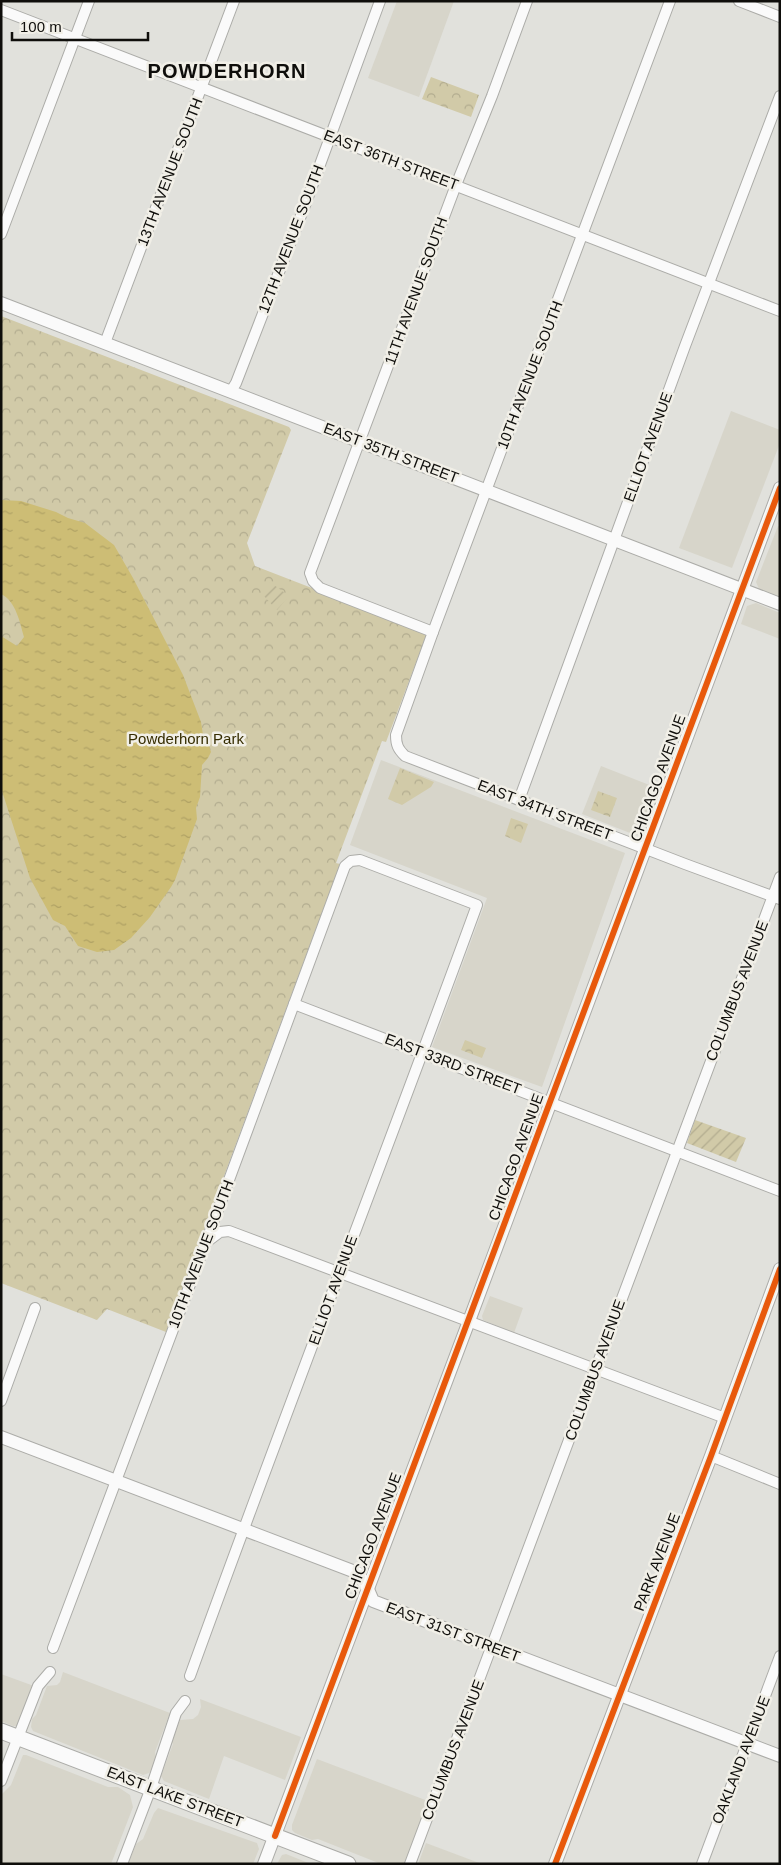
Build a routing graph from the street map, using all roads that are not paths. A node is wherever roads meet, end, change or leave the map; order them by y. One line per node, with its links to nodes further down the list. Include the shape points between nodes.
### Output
1 (88, 1): 9 (street)
2 (234, 1): 10 (street, 13TH AVENUE SOUTH)
3 (380, 1): 12 (street, 12TH AVENUE SOUTH)
4 (527, 1): 13 (street, 11TH AVENUE SOUTH)
5 (670, 1): 15 (street, 10TH AVENUE SOUTH)
6 (739, 1): 8 (street)
7 (1, 10): 9 (street, EAST 36TH STREET)
8 (780, 17)
9 (75, 38): 10 (street, EAST 36TH STREET); 14 (street)
10 (202, 86): 12 (street, EAST 36TH STREET); 19 (street, 13TH AVENUE SOUTH)
11 (780, 96): 16 (street, ELLIOT AVENUE)
12 (329, 136): 13 (street, EAST 36TH STREET); 20 (street, 12TH AVENUE SOUTH)
13 (456, 185): 15 (street, EAST 36TH STREET); 21 (street, 11TH AVENUE SOUTH)
14 (1, 234)
15 (583, 234): 16 (street, EAST 36TH STREET); 23 (street, 10TH AVENUE SOUTH)
16 (709, 284): 18 (street, EAST 36TH STREET); 24 (street, ELLIOT AVENUE)
17 (1, 303): 19 (street, EAST 35TH STREET)
18 (780, 311)
19 (105, 343): 20 (street, EAST 35TH STREET)
20 (231, 391): 21 (street, EAST 35TH STREET)
21 (360, 441): 23 (street, EAST 35TH STREET); 27 (street, 11TH AVENUE SOUTH, via 310,573 313,581 320,588)
22 (780, 488): 25 (street, CHICAGO AVENUE)
23 (486, 490): 24 (street, EAST 35TH STREET); 27 (street, 10TH AVENUE SOUTH)
24 (614, 540): 25 (street, EAST 35TH STREET); 29 (street, ELLIOT AVENUE)
25 (742, 589): 26 (street, EAST 35TH STREET); 30 (street, CHICAGO AVENUE)
26 (780, 604)
27 (433, 632): 28 (street, 10TH AVENUE SOUTH, via 396,735)
28 (397, 749): 29 (street, EAST 34TH STREET, via 405,756)
29 (519, 800): 30 (street, EAST 34TH STREET)
30 (645, 848): 33 (street, EAST 34TH STREET); 36 (street, CHICAGO AVENUE)
31 (351, 861): 34 (street, 10TH AVENUE SOUTH, via 345,866); 35 (street, ELLIOT AVENUE, via 360,860 477,905)
32 (780, 877): 33 (street, COLUMBUS AVENUE)
33 (776, 897): 37 (street, COLUMBUS AVENUE)
34 (294, 1004): 35 (street, EAST 33RD STREET); 39 (street, 10TH AVENUE SOUTH)
35 (422, 1052): 36 (street, EAST 33RD STREET); 43 (street, ELLIOT AVENUE)
36 (550, 1101): 37 (street, EAST 33RD STREET); 45 (street, CHICAGO AVENUE)
37 (677, 1150): 38 (street, EAST 33RD STREET); 46 (street, COLUMBUS AVENUE)
38 (780, 1190)
39 (217, 1214): 40 (street); 41 (street, 10TH AVENUE SOUTH)
40 (229, 1231): 41 (street, via 213,1235); 43 (street)
41 (205, 1244): 51 (street, 10TH AVENUE SOUTH)
42 (780, 1269): 48 (street, PARK AVENUE)
43 (339, 1272): 45 (street); 53 (street, ELLIOT AVENUE)
44 (35, 1308): 47 (street)
45 (469, 1322): 46 (street); 54 (street, CHICAGO AVENUE)
46 (595, 1369): 48 (street); 55 (street, COLUMBUS AVENUE)
47 (1, 1401)
48 (725, 1418): 50 (street, PARK AVENUE)
49 (1, 1438): 51 (street, EAST 31ST STREET)
50 (711, 1456): 52 (street); 60 (street, PARK AVENUE)
51 (116, 1482): 53 (street, EAST 31ST STREET); 56 (street, 10TH AVENUE SOUTH)
52 (780, 1484)
53 (242, 1530): 54 (street, EAST 31ST STREET, via 358,1573); 59 (street, ELLIOT AVENUE)
54 (367, 1587): 55 (street, EAST 31ST STREET, via 373,1601); 68 (street, CHICAGO AVENUE)
55 (492, 1647): 60 (street, EAST 31ST STREET); 72 (street, COLUMBUS AVENUE)
56 (53, 1648)
57 (780, 1656): 64 (street, OAKLAND AVENUE)
58 (50, 1672): 63 (street, via 38,1686)
59 (190, 1676)
60 (620, 1695): 64 (street, EAST 31ST STREET); 73 (street, PARK AVENUE)
61 (185, 1702): 67 (street, via 176,1714)
62 (1, 1731): 63 (main road, EAST LAKE STREET)
63 (18, 1737): 66 (street); 67 (main road, EAST LAKE STREET)
64 (747, 1744): 65 (street, EAST 31ST STREET); 74 (street, OAKLAND AVENUE)
65 (780, 1756)
66 (1, 1781)
67 (152, 1788): 68 (main road, EAST LAKE STREET); 69 (street)
68 (275, 1836): 70 (street, CHICAGO AVENUE); 71 (main road, EAST LAKE STREET)
69 (122, 1864)
70 (264, 1864)
71 (348, 1864)
72 (410, 1864)
73 (555, 1864)
74 (702, 1864)

